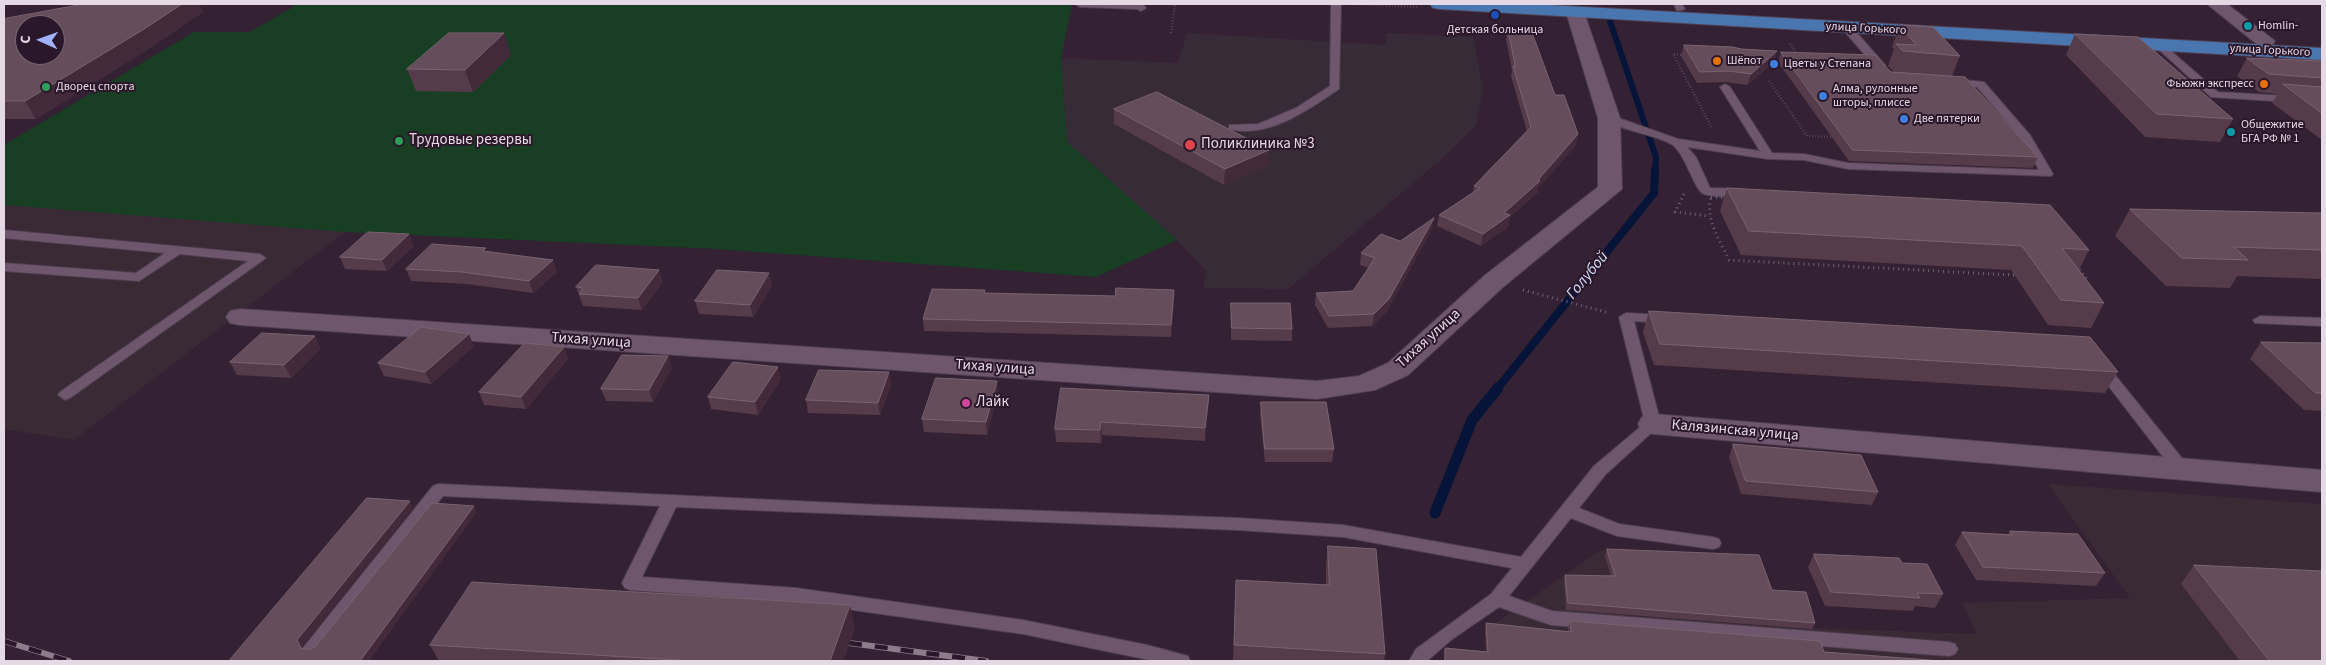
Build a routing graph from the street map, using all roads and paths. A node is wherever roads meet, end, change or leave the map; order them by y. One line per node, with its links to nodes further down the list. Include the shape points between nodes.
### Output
1 (1080, 4): 8 (lane)
2 (1176, 4): 11 (path)
3 (1336, 4): 27 (lane, via 1335,87 1300,110 1260,128)
4 (1354, 4): 6 (path)
5 (2216, 4): 12 (street)
6 (1430, 6): 9 (main road, улица Горького)
7 (1679, 6): 9 (main road, улица Горького); 12 (main road, улица Горького)
8 (1141, 8)
9 (1582, 8): 10 (main road, улица Горького); 26 (street, Тихая улица)
10 (1848, 28): 13 (main road, улица Горького); 21 (lane)
11 (1171, 33)
12 (2265, 41): 14 (main road, улица Горького)
13 (2159, 44): 15 (main road, улица Горького); 25 (lane, via 2215,95)
14 (2322, 44)
15 (2322, 54)
16 (1693, 55): 28 (path, via 1673,54)
17 (1790, 59): 18 (path)
18 (1800, 59)
19 (2263, 61): 20 (lane)
20 (2322, 64)
21 (1891, 78)
22 (1769, 81): 29 (path, via 1807,136)
23 (1945, 82): 31 (lane, via 1980,84 2026,137 2047,174 1848,166 1804,157)
24 (1725, 87): 31 (lane)
25 (2322, 101)
26 (1616, 120): 30 (lane); 37 (street, Тихая улица, via 1610,189)
27 (1232, 127)
28 (1713, 130)
29 (1833, 137)
30 (1676, 142): 31 (lane); 32 (lane, via 1690,157 1706,191)
31 (1768, 156)
32 (1755, 194)
33 (1709, 216): 33 (path, via 1711,197 2033,214 2087,279 1729,260)
34 (4, 234): 35 (lane)
35 (178, 250): 36 (lane, via 139,277); 44 (lane, via 260,258)
36 (4, 267)
37 (1493, 282): 38 (street, Тихая улица, via 1398,369 1365,384 1317,390); 39 (path)
38 (240, 317)
39 (1626, 317): 40 (lane); 45 (lane, Калязинская улица)
40 (1675, 320)
41 (2260, 320): 42 (lane)
42 (2322, 322)
43 (2093, 357): 46 (lane)
44 (65, 395)
45 (1653, 424): 46 (street, Калязинская улица); 49 (lane, via 1600,470)
46 (2183, 471): 47 (street, Калязинская улица)
47 (2322, 481)
48 (672, 501): 51 (lane, via 1343,531); 53 (lane, via 439,490); 55 (lane, via 631,583 815,597 1023,627)
49 (1568, 510): 50 (lane, via 1618,530); 51 (lane)
50 (1713, 542)
51 (1524, 564): 52 (lane)
52 (1497, 599): 54 (lane, via 1551,618); 56 (lane, via 1445,635)
53 (312, 648)
54 (1949, 649)
55 (1181, 661)
56 (1418, 661)

